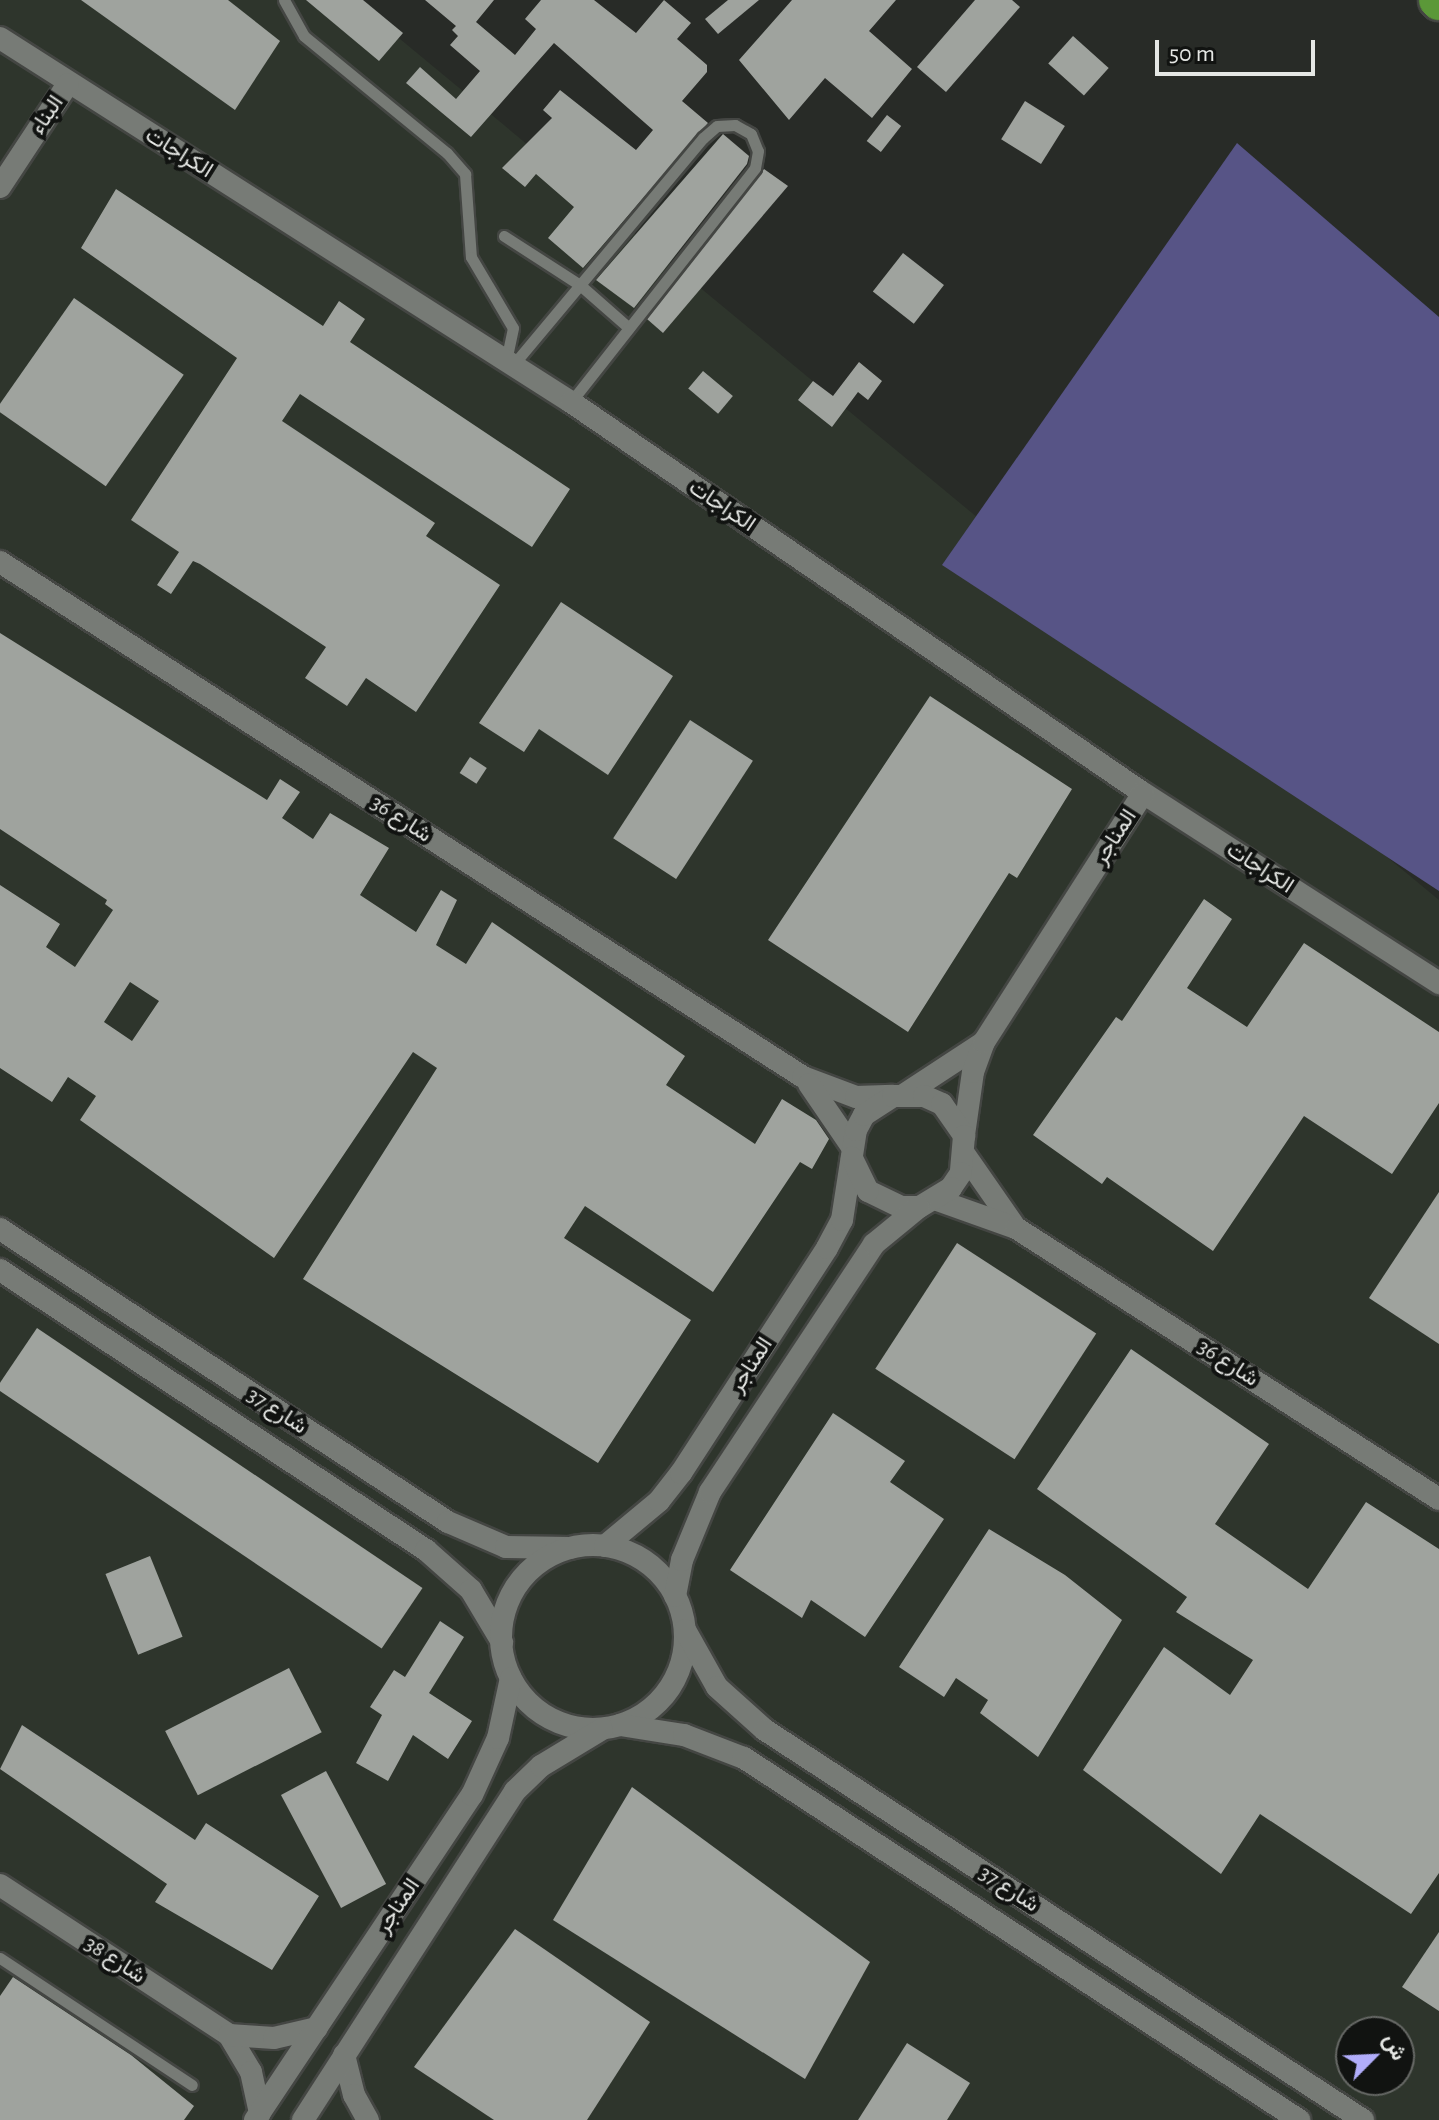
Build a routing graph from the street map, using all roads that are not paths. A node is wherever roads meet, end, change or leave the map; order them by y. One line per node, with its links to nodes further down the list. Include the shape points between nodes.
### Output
1 (284, 0): 8 (lane, via 304,36 447,153 465,174 471,257 513,328)
2 (0, 38): 3 (street, الكراجات)
3 (68, 84): 4 (street, البناء); 8 (street, الكراجات)
4 (0, 187)
5 (504, 236): 6 (lane)
6 (580, 285): 7 (lane); 7 (lane, via 703,138 726,126 751,134 758,151 755,168); 8 (lane)
7 (629, 328): 9 (lane)
8 (510, 363): 9 (street, الكراجات)
9 (571, 402): 11 (street, الكراجات)
10 (0, 562): 14 (street, شارع 36)
11 (1143, 793): 12 (street, الكراجات); 13 (street, المناجر)
12 (1439, 983)
13 (984, 1042): 15 (street, المناجر); 16 (street, المناجر, via 971,1083)
14 (803, 1077): 15 (street, شارع 36, via 856,1097); 17 (street, شارع 36, via 831,1110)
15 (899, 1095): 16 (street, via 942,1104); 17 (street, via 864,1115)
16 (964, 1145): 18 (street, via 951,1188); 19 (street, شارع 36)
17 (852, 1153): 18 (street, via 868,1191 901,1207); 23 (street, المناجر, via 846,1205 827,1248 681,1473 651,1509)
18 (928, 1204): 19 (street, شارع 36); 25 (street, المناجر, via 874,1244 710,1492 686,1548)
19 (1016, 1228): 22 (street, شارع 36)
20 (0, 1229): 24 (street, شارع 37, via 448,1522 506,1547)
21 (0, 1270): 27 (street, شارع 37, via 426,1550 471,1590)
22 (1439, 1499)
23 (605, 1546): 24 (street); 25 (street, via 653,1568)
24 (570, 1548): 27 (street, via 525,1576 506,1607)
25 (675, 1596): 26 (street)
26 (685, 1630): 29 (street, via 681,1665 664,1696); 40 (street, شارع 37, via 717,1687 765,1730)
27 (502, 1642): 28 (street)
28 (511, 1678): 29 (street, via 533,1707 549,1718 575,1727); 32 (street, المناجر, via 498,1738 472,1795)
29 (611, 1727): 34 (street, المناجر, via 541,1766 515,1791); 39 (street, شارع 37, via 684,1735 744,1758)
30 (0, 1885): 33 (street, شارع 38)
31 (0, 1958): 35 (lane)
32 (317, 2028): 33 (street, شارع 38, via 274,2038); 36 (street, المناجر)
33 (229, 2035): 36 (street, شارع 38, via 251,2072)
34 (344, 2055): 37 (street, المناجر); 38 (street, via 354,2095)
35 (192, 2085)
36 (258, 2116)
37 (303, 2120)
38 (368, 2120)
39 (1299, 2120)
40 (1363, 2120)

